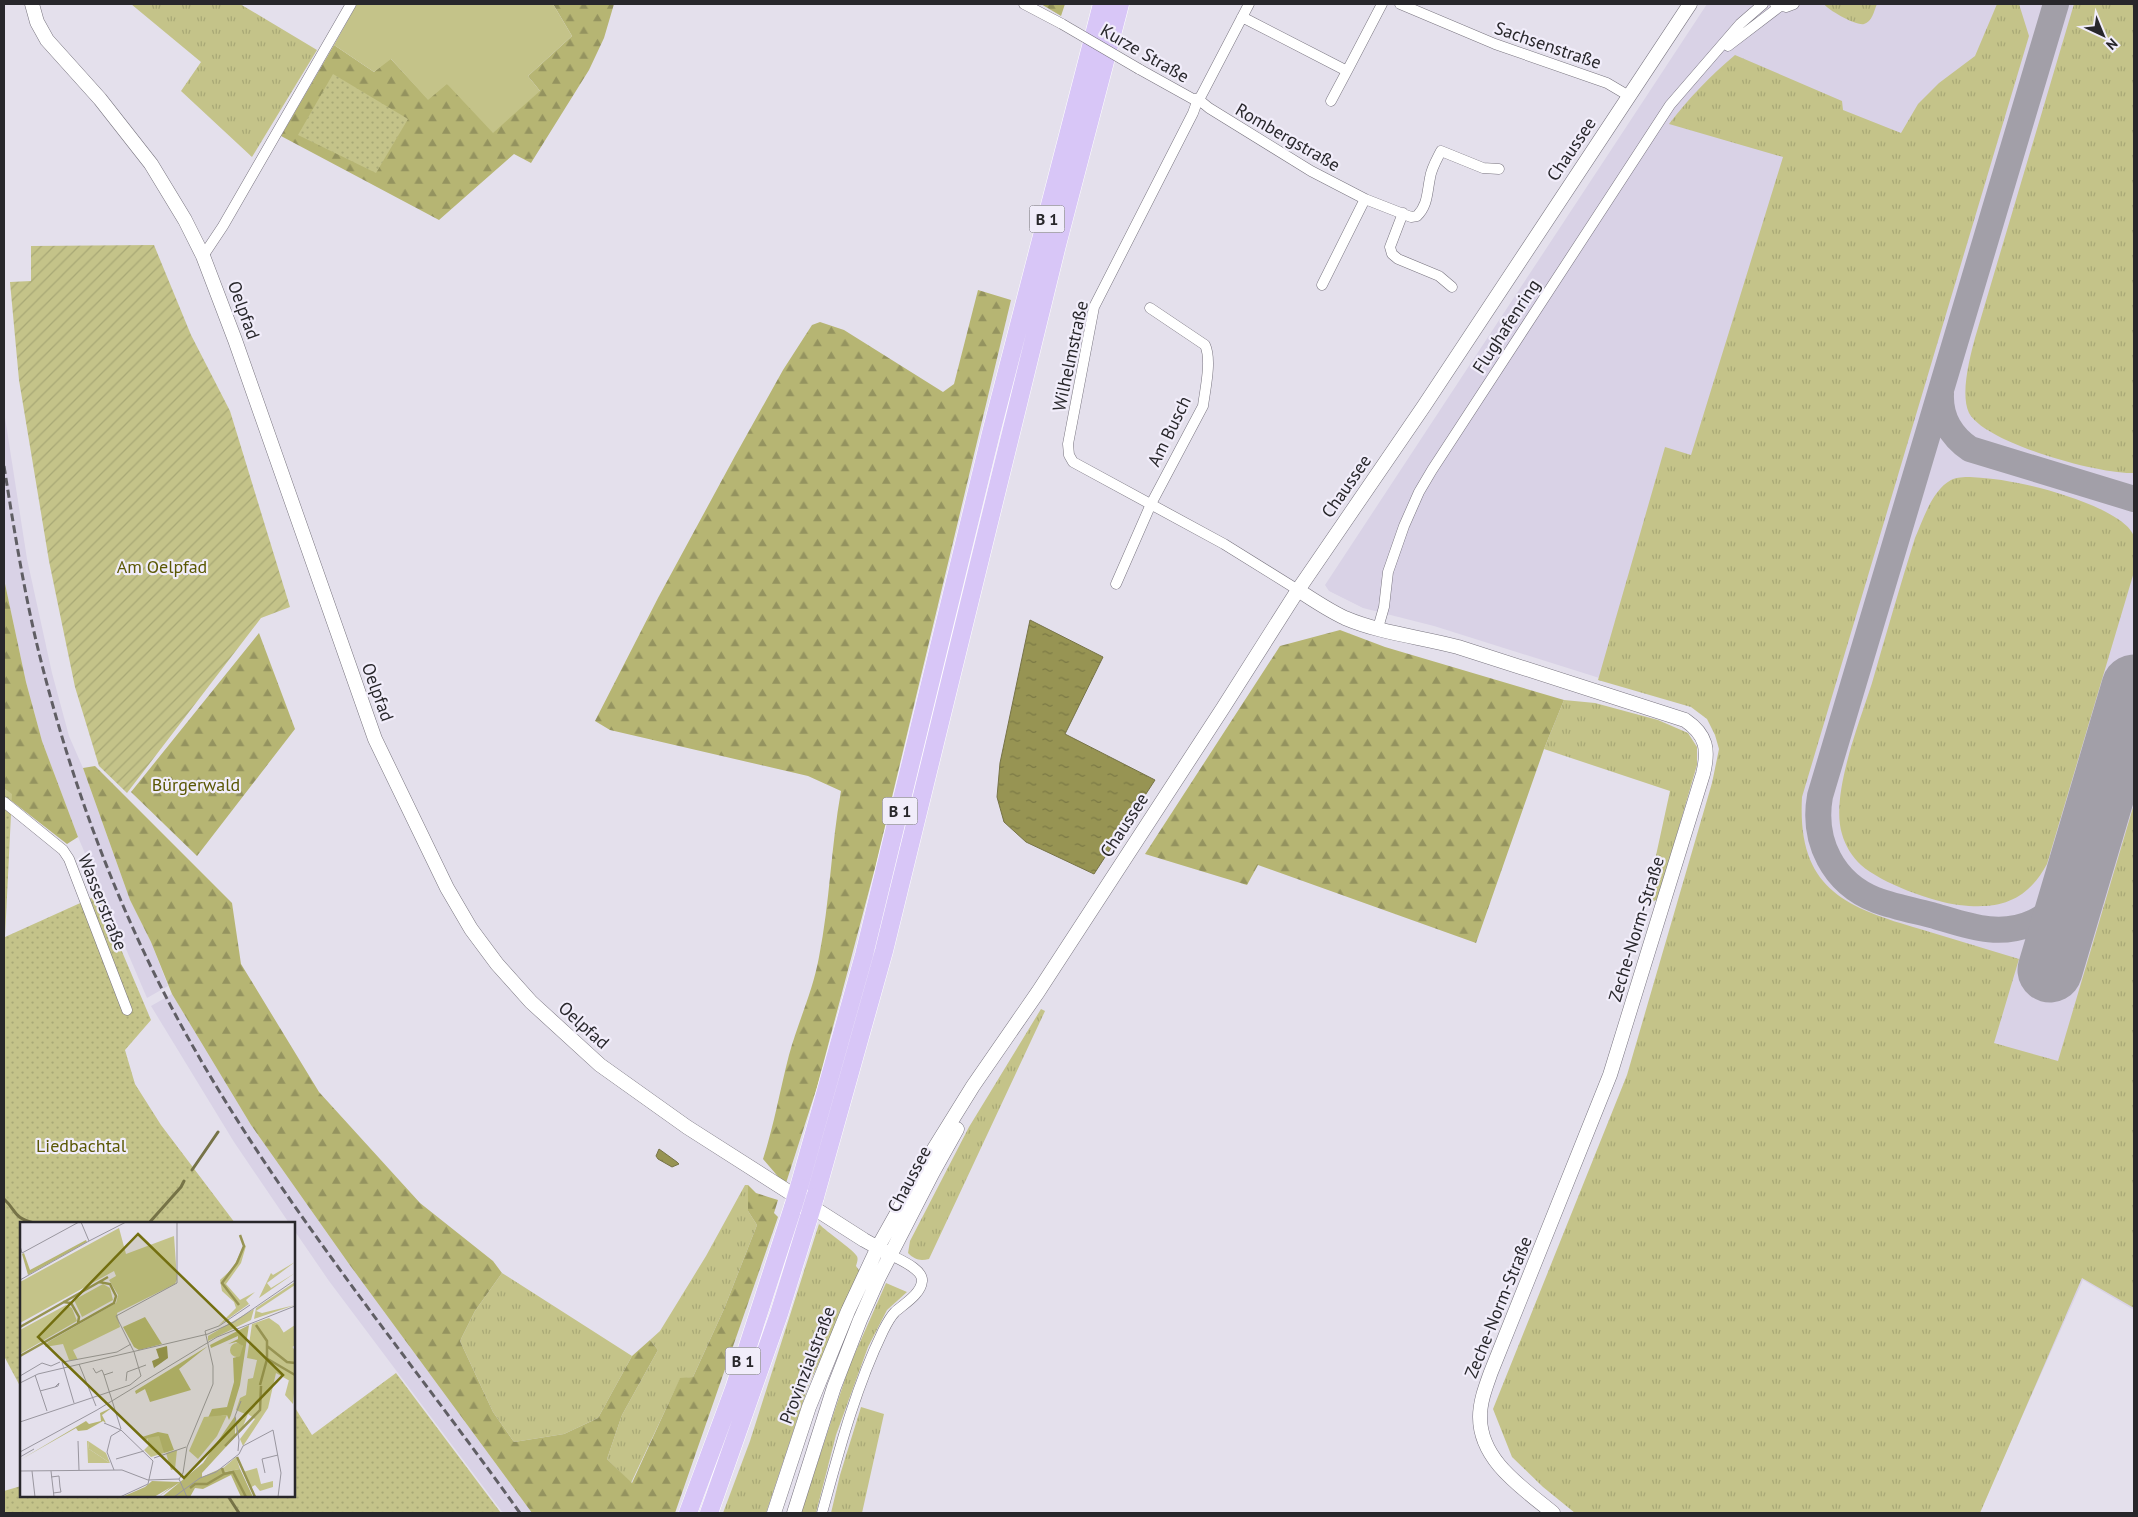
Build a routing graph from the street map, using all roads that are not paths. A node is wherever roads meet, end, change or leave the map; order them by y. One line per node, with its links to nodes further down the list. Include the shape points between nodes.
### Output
1 (32, 4): 22 (main road, Oelpfad, via 47,40 151,164)
2 (351, 4): 22 (street)
3 (1024, 4): 17 (street, Kurze Straße, bridge)
4 (1102, 4): 35 (highway, B 1, bridge, via 991,433 864,955 793,1207 734,1389)
5 (1120, 4): 36 (highway, B 1, bridge, via 1052,264 884,951 809,1218)
6 (1249, 4): 13 (street, Wilhelmstraße)
7 (1382, 4): 15 (street)
8 (1400, 4): 16 (street, Sachsenstraße, via 1495,44 1607,83)
9 (1690, 4): 16 (main road, Chaussee)
10 (1762, 4): 14 (street, Flughafenring)
11 (1794, 4): 12 (street, Flughafenring, via 1786,7)
12 (1777, 5): 14 (street, Flughafenring)
13 (1242, 17): 15 (street); 17 (street, Wilhelmstraße)
14 (1706, 63): 29 (street, Flughafenring, via 1656,125 1432,470 1404,526 1388,572)
15 (1347, 71): 18 (street)
16 (1629, 96): 28 (main road, Chaussee, via 1430,398)
17 (1198, 99): 20 (street, Rombergstraße, via 1311,171); 26 (street, Wilhelmstraße, via 1094,307 1068,444 1073,462)
18 (1331, 101)
19 (1499, 169): 21 (street, via 1483,168 1440,150 1423,209 1417,216)
20 (1366, 199): 21 (street, Rombergstraße); 23 (street)
21 (1403, 214): 24 (street, via 1390,247 1392,254 1439,276)
22 (203, 256): 33 (main road, Oelpfad, via 375,738 446,888 471,929 531,1002 600,1065 688,1127)
23 (1322, 285)
24 (1452, 287)
25 (1150, 308): 26 (street, Am Busch, via 1205,345 1208,357 1203,406)
26 (1151, 504): 27 (street, Am Busch); 28 (street, Wilhelmstraße)
27 (1116, 584)
28 (1298, 590): 29 (main road, Zeche-Norm-Straße, via 1345,618); 31 (main road, Chaussee)
29 (1378, 628): 40 (main road, Zeche-Norm-Straße, via 1458,647 1660,711 1694,726 1705,744 1702,774 1610,1075 1481,1402 1481,1429 1497,1464)
30 (4, 802): 32 (street, Wasserstraße, via 63,850 69,859)
31 (1038, 992): 33 (main road, Chaussee, via 924,1165); 34 (main road, Chaussee, via 933,1172)
32 (127, 1010)
33 (878, 1247): 34 (main road); 37 (main road, Provinzialstraße, via 812,1399)
34 (891, 1255): 38 (main road, Provinzialstraße, via 870,1296 834,1387); 39 (street, via 921,1274 922,1282 917,1293 894,1313 883,1330 848,1416)
35 (688, 1513)
36 (709, 1513)
37 (774, 1513)
38 (794, 1513)
39 (822, 1513)
40 (1553, 1513)

